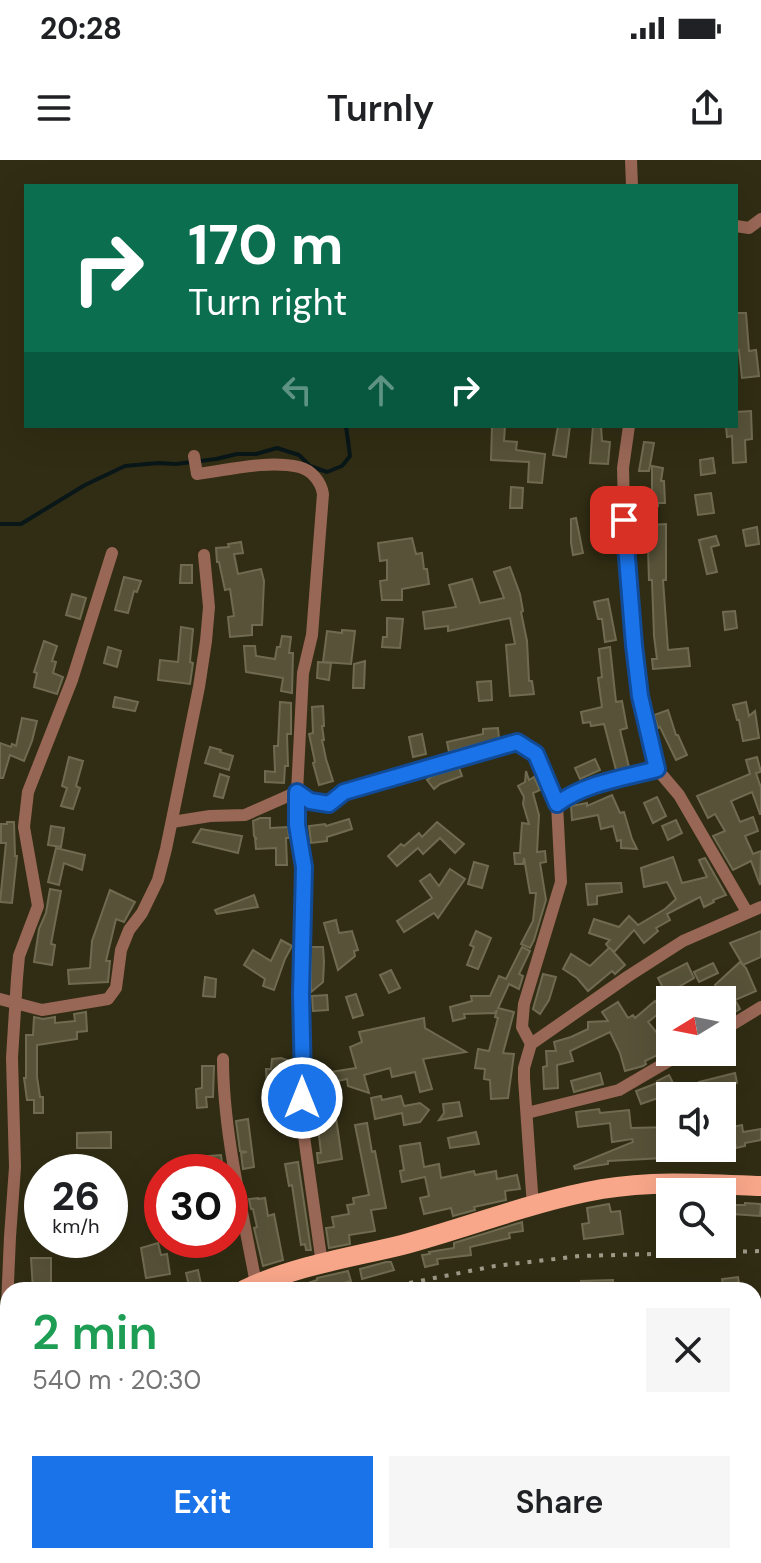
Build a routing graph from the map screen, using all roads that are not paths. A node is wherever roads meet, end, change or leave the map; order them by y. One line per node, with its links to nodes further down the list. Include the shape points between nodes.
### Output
1 (631, 160): 2 (street)
2 (632, 184)
3 (761, 219): 4 (street, via 749,228)
4 (738, 226)
5 (629, 428): 9 (street, via 623,468 625,546 640,696)
6 (194, 456): 10 (street, via 197,474 271,465 303,467 321,482)
7 (112, 553): 17 (street, via 72,680 28,792 24,827 38,906 19,956)
8 (204, 555): 12 (street, via 206,641)
9 (657, 769): 11 (street, via 569,795); 14 (street, via 679,795)
10 (297, 792): 11 (street, via 329,804 344,792 517,742 536,754); 12 (street, via 245,815); 26 (street, via 304,867 301,1115)
11 (557, 804): 20 (street, via 561,882 524,1004 522,1027)
12 (172, 822): 17 (street, via 158,880 121,950 112,995 42,1010)
13 (761, 907): 14 (street)
14 (747, 912): 15 (street); 20 (street, via 683,941)
15 (761, 914)
16 (0, 999): 17 (street)
17 (15, 1003): 27 (street, via 15,1167)
18 (761, 1007): 19 (street)
19 (736, 1022)
20 (531, 1044): 23 (street, via 524,1068)
21 (223, 1059): 28 (street)
22 (659, 1066): 23 (street, via 619,1090)
23 (527, 1113): 25 (street)
24 (761, 1186): 25 (main road, via 665,1183 604,1189)
25 (533, 1207): 26 (main road)
26 (322, 1264): 29 (main road)
27 (8, 1282)
28 (249, 1282)
29 (263, 1282)

